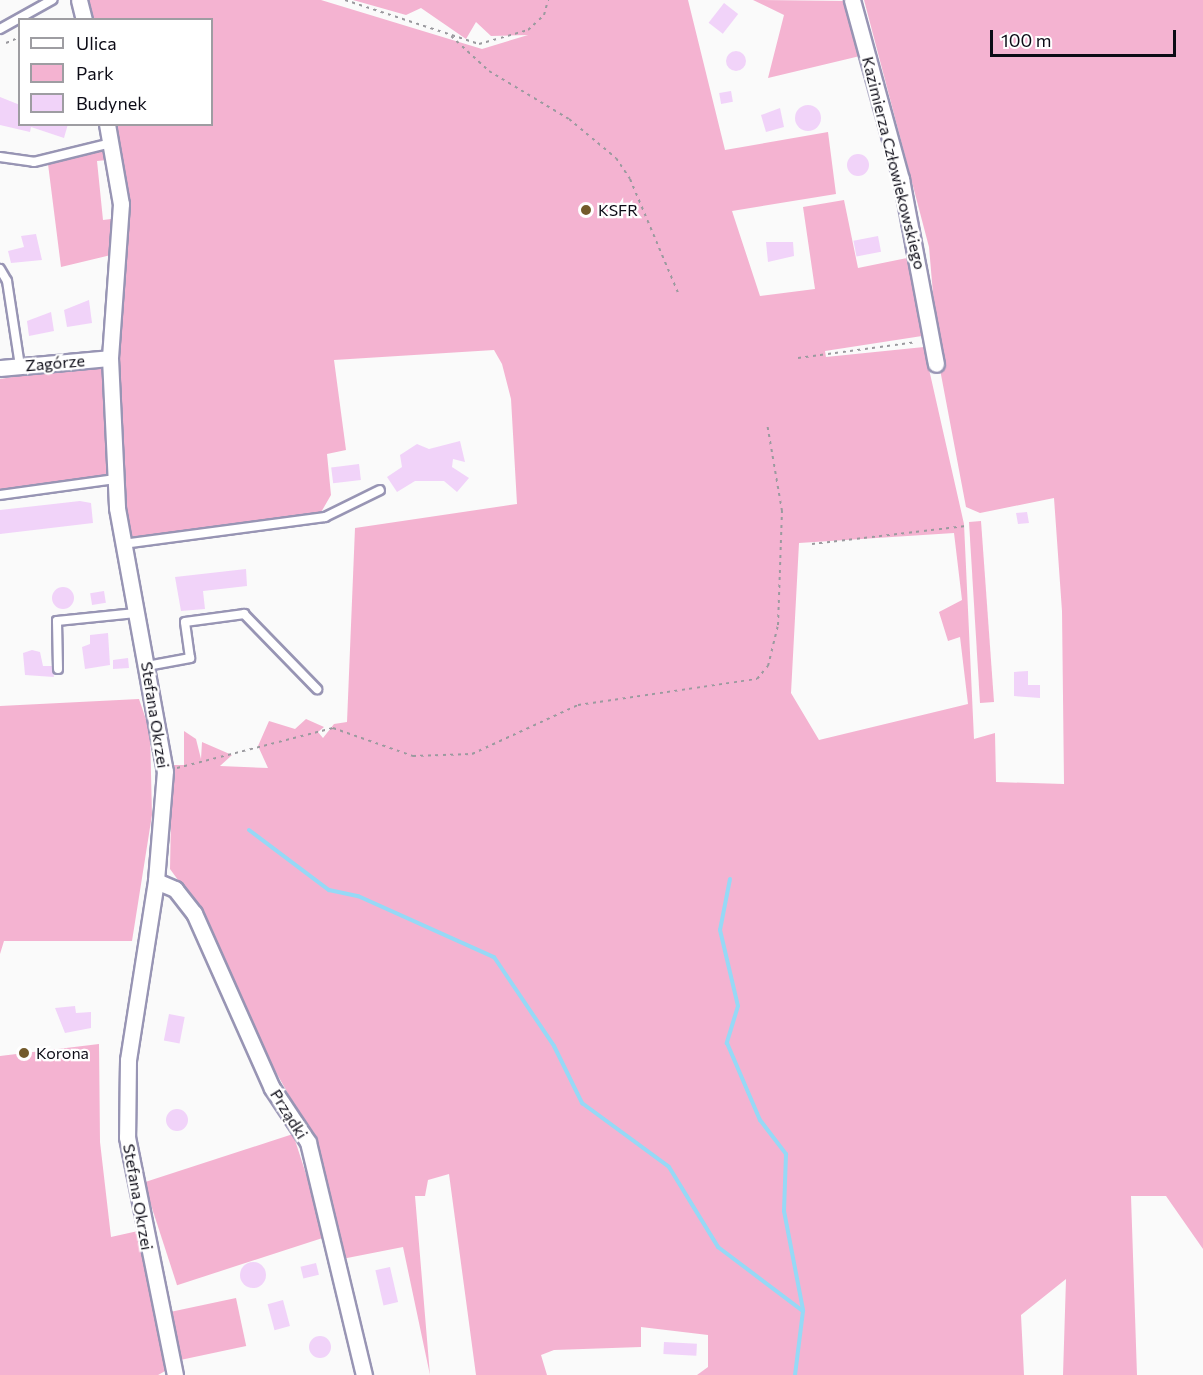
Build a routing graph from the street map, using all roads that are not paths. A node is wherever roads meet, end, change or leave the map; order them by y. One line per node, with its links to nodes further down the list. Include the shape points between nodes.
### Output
1 (52, 0): 4 (lane)
2 (79, 0): 5 (street)
3 (852, 0): 13 (street, Kazimierza Człowiekowskiego, via 902,179)
4 (20, 18)
5 (84, 18)
6 (18, 19): 7 (lane)
7 (0, 29)
8 (107, 126): 9 (street, Stefana Okrzei)
9 (111, 143): 10 (lane, via 34,162); 12 (street, Stefana Okrzei, via 121,204)
10 (0, 157)
11 (0, 269): 14 (lane, via 7,281)
12 (110, 358): 14 (street, Zagórze); 16 (street, Stefana Okrzei)
13 (936, 364)
14 (20, 366): 15 (street, Zagórze)
15 (0, 368)
16 (115, 478): 18 (lane); 19 (street, Stefana Okrzei)
17 (380, 490): 19 (lane, via 325,517)
18 (0, 495)
19 (123, 544): 20 (street, Stefana Okrzei)
20 (136, 613): 21 (street, Stefana Okrzei); 22 (lane, via 57,621)
21 (147, 666): 23 (lane, via 190,658 185,622 244,614); 24 (street, Stefana Okrzei, via 165,771)
22 (58, 669)
23 (317, 689)
24 (156, 881): 25 (street, Stefana Okrzei, via 128,1060 127,1137); 26 (street, Prządki, via 175,889 194,913 272,1088 308,1142)
25 (175, 1375)
26 (364, 1375)

